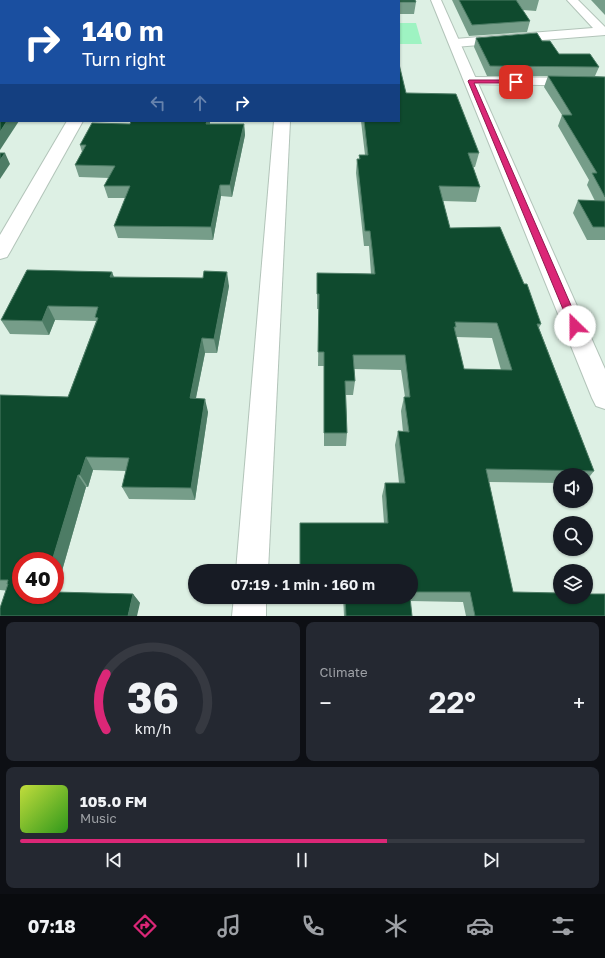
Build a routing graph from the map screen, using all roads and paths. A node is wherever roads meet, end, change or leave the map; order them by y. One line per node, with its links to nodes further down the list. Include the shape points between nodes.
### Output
1 (436, 0): 4 (street)
2 (572, 0): 3 (street)
3 (603, 31): 4 (street)
4 (455, 44): 5 (street)
5 (471, 81): 6 (street); 10 (street)
6 (605, 82)
7 (74, 122): 9 (street)
8 (282, 122): 11 (street)
9 (0, 252)
10 (603, 389)
11 (252, 564)
12 (250, 604): 13 (street)
13 (249, 616)

